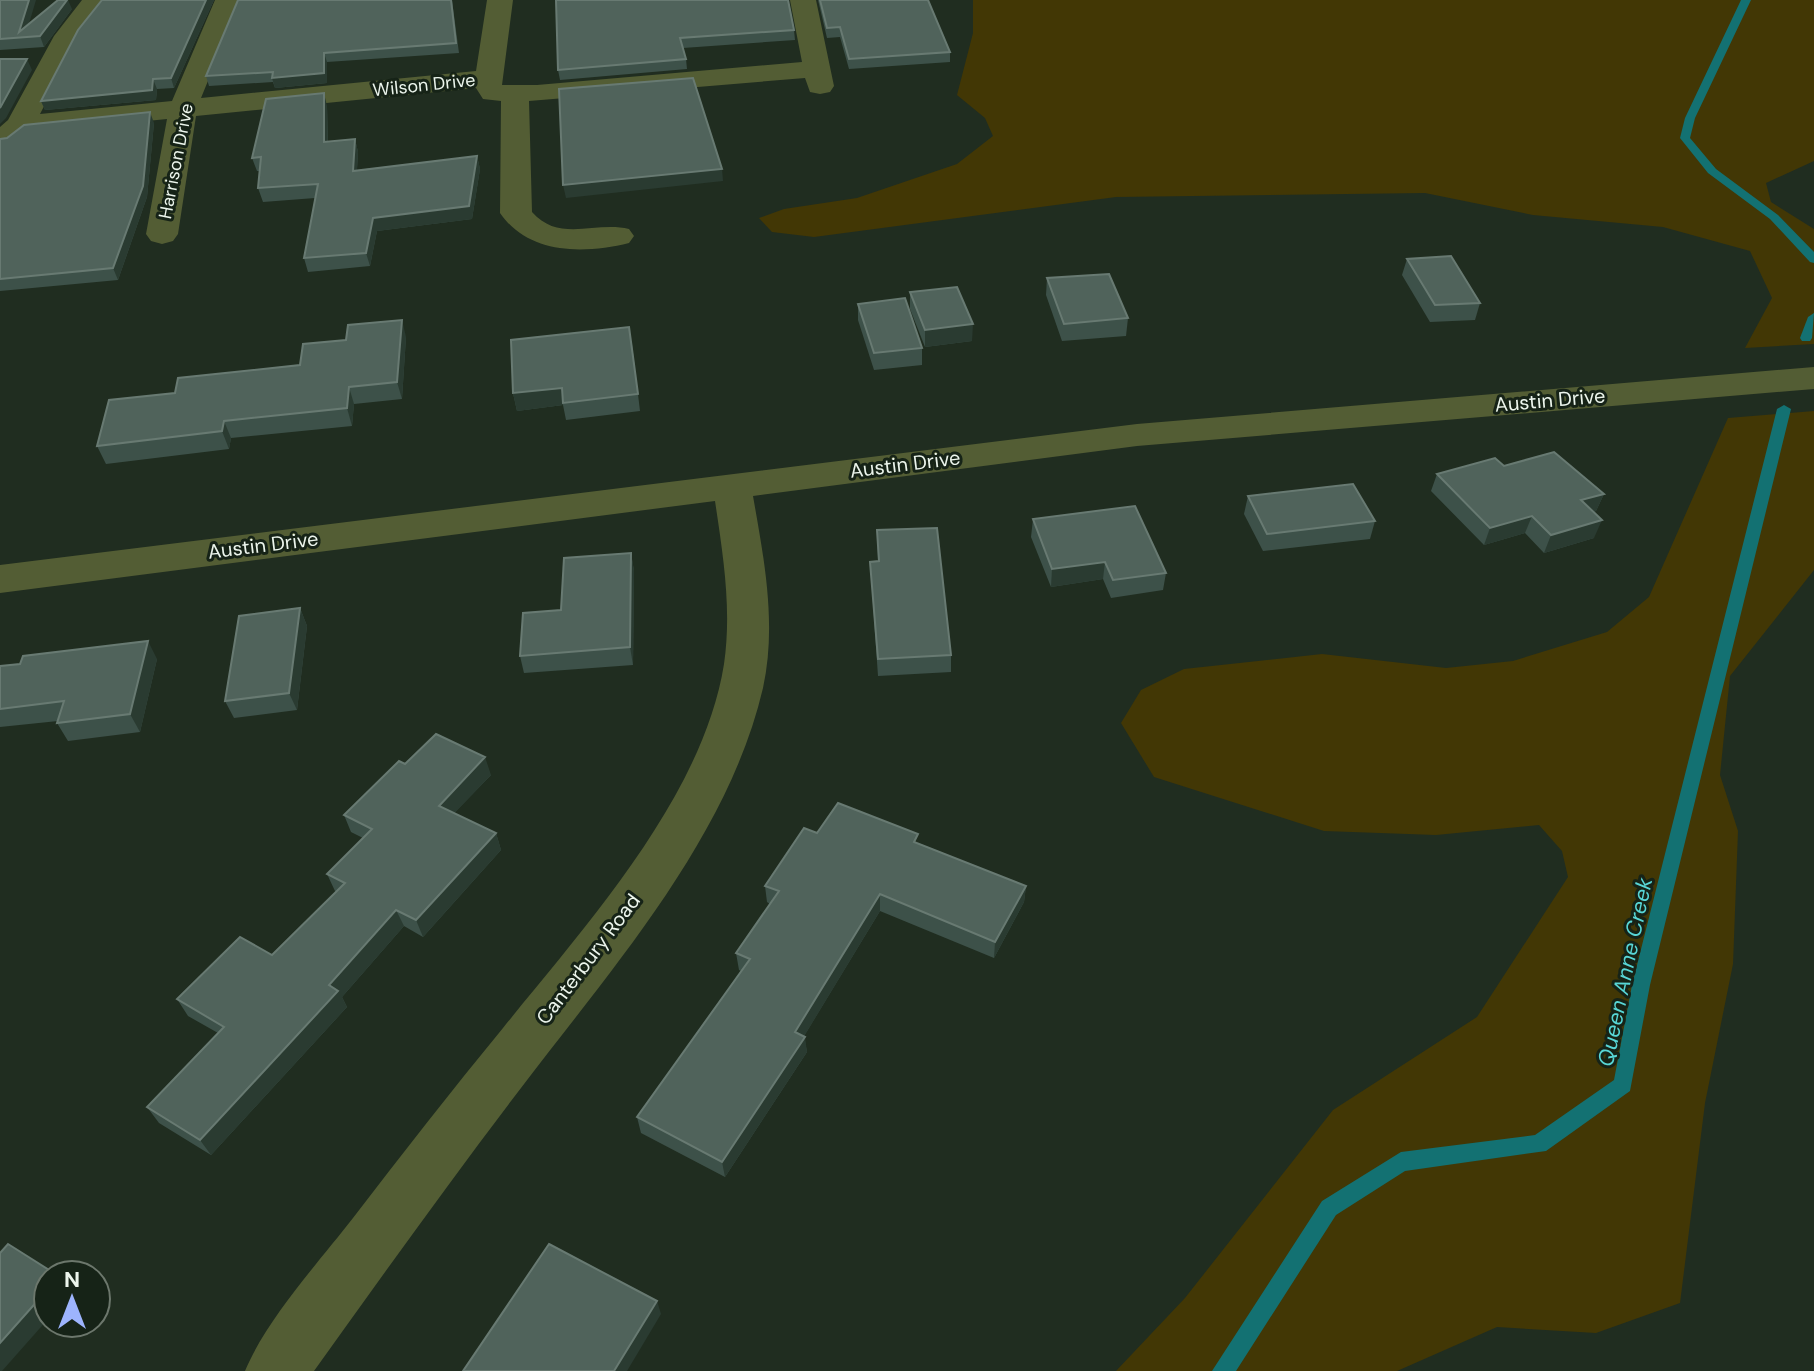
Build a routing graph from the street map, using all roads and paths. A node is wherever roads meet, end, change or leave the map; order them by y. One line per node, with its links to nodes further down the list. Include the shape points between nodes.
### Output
1 (95, 0): 7 (street, via 41,58)
2 (228, 0): 6 (street, Harrison Drive)
3 (500, 0): 5 (street)
4 (803, 0): 5 (street, Wilson Drive, via 818,78)
5 (502, 86): 6 (street, Wilson Drive); 9 (street, via 516,213 524,224 542,236 569,241)
6 (183, 109): 7 (street, Wilson Drive); 8 (street, Harrison Drive)
7 (10, 133)
8 (162, 234)
9 (618, 236)
10 (1814, 378): 11 (street, Austin Drive, via 1137,435)
11 (732, 486): 12 (street, Austin Drive); 13 (street, Canterbury Road, via 746,572 747,646 741,688 713,769 625,913 392,1212)
12 (0, 579)
13 (276, 1371)

